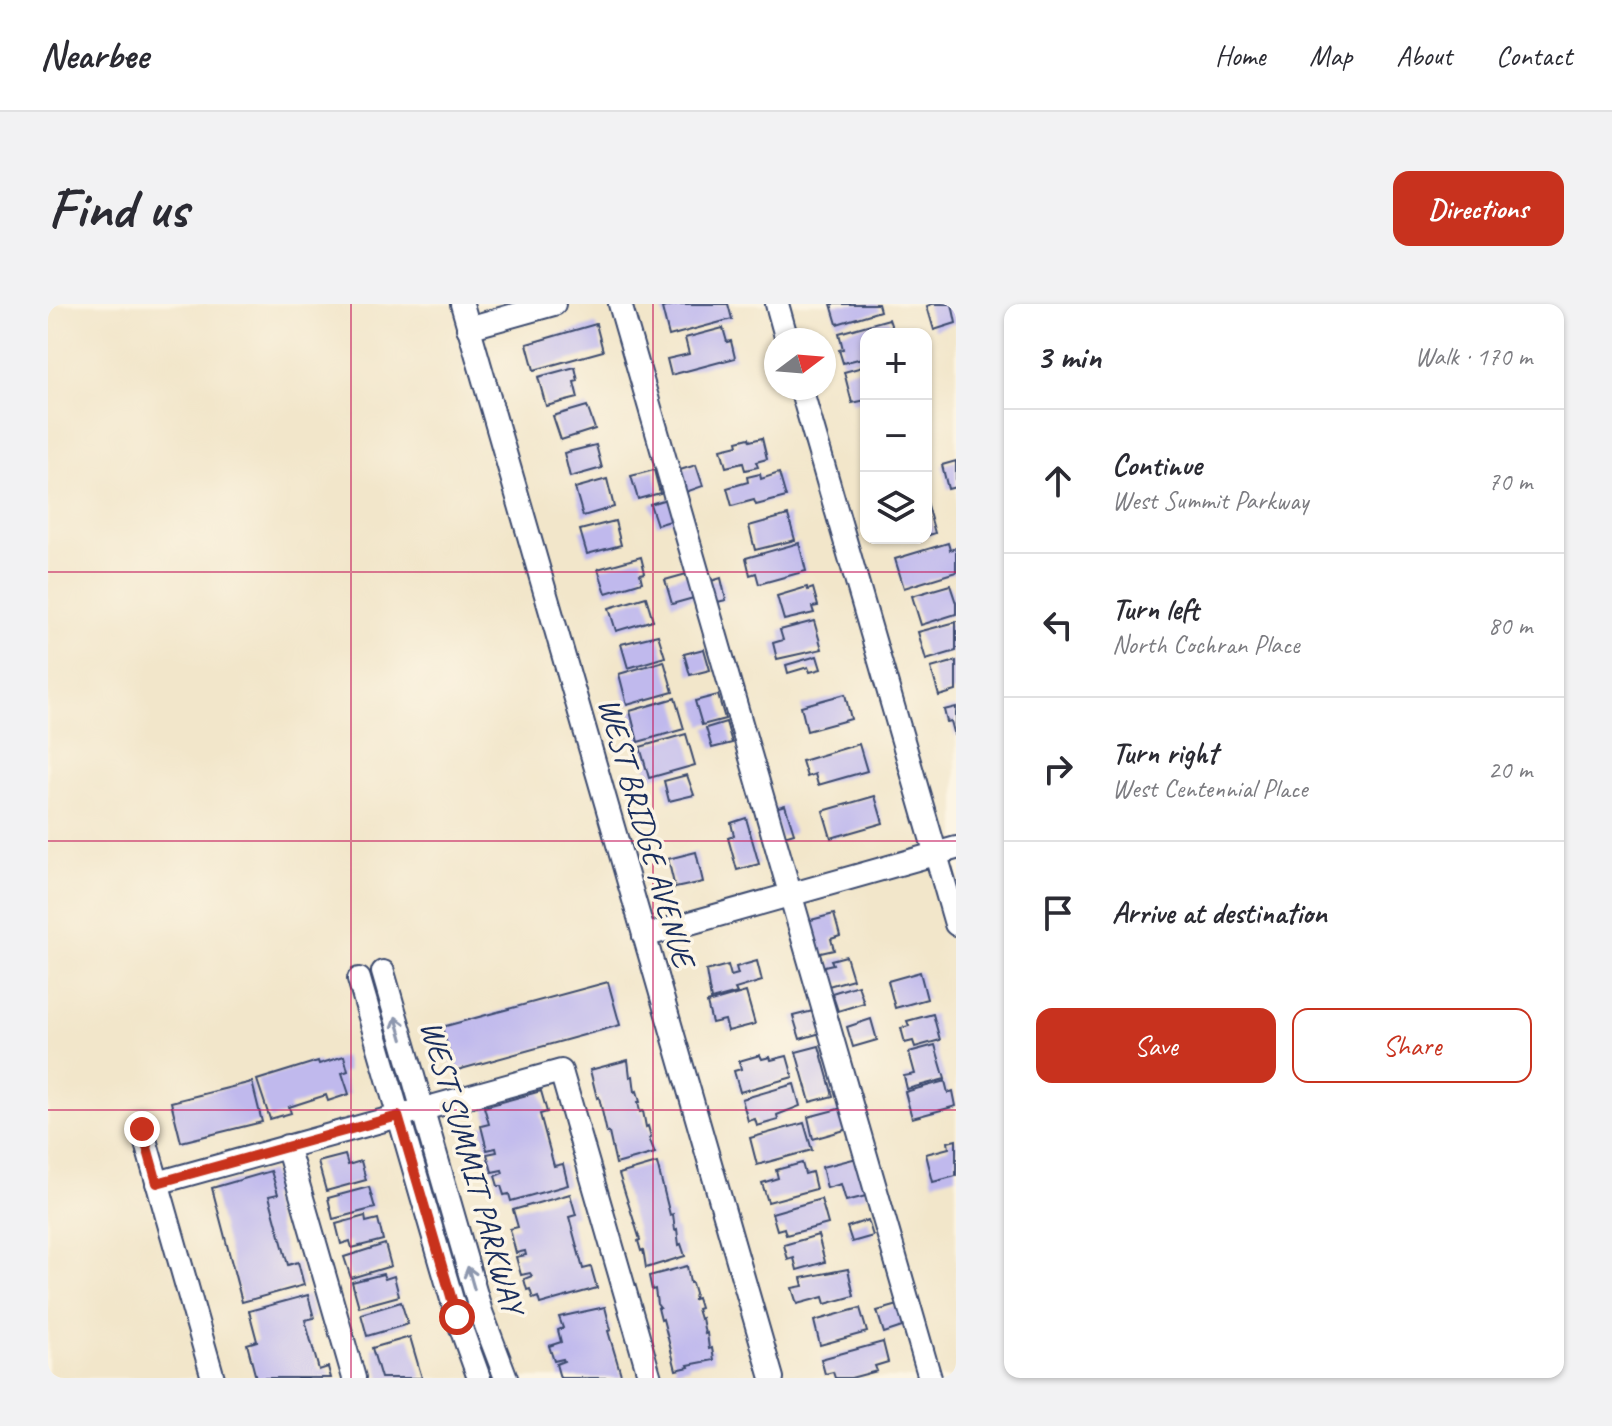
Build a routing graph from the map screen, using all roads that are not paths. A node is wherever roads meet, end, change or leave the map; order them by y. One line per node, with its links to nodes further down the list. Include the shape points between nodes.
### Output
1 (462, 304): 5 (street, WEST BRIDGE AVENUE)
2 (554, 304): 5 (street)
3 (620, 304): 9 (street)
4 (777, 304): 6 (street)
5 (468, 328): 11 (street, WEST BRIDGE AVENUE)
6 (784, 328)
7 (805, 400): 8 (street)
8 (946, 851): 9 (street); 10 (street)
9 (789, 895): 11 (street); 25 (street)
10 (956, 924)
11 (644, 936): 24 (street, WEST BRIDGE AVENUE)
12 (383, 972): 14 (street, WEST SUMMIT PARKWAY, one-way to 12)
13 (359, 979): 15 (street, WEST SUMMIT PARKWAY)
14 (422, 1109): 15 (street); 22 (street, WEST SUMMIT PARKWAY, one-way to 14, via 481,1312); 23 (street, via 561,1071)
15 (398, 1116): 17 (street); 21 (street, WEST SUMMIT PARKWAY)
16 (142, 1129): 18 (street)
17 (287, 1146): 18 (street); 20 (street)
18 (157, 1183): 19 (street)
19 (213, 1378)
20 (354, 1378)
21 (479, 1378)
22 (506, 1378)
23 (650, 1378)
24 (772, 1378)
25 (930, 1378)

